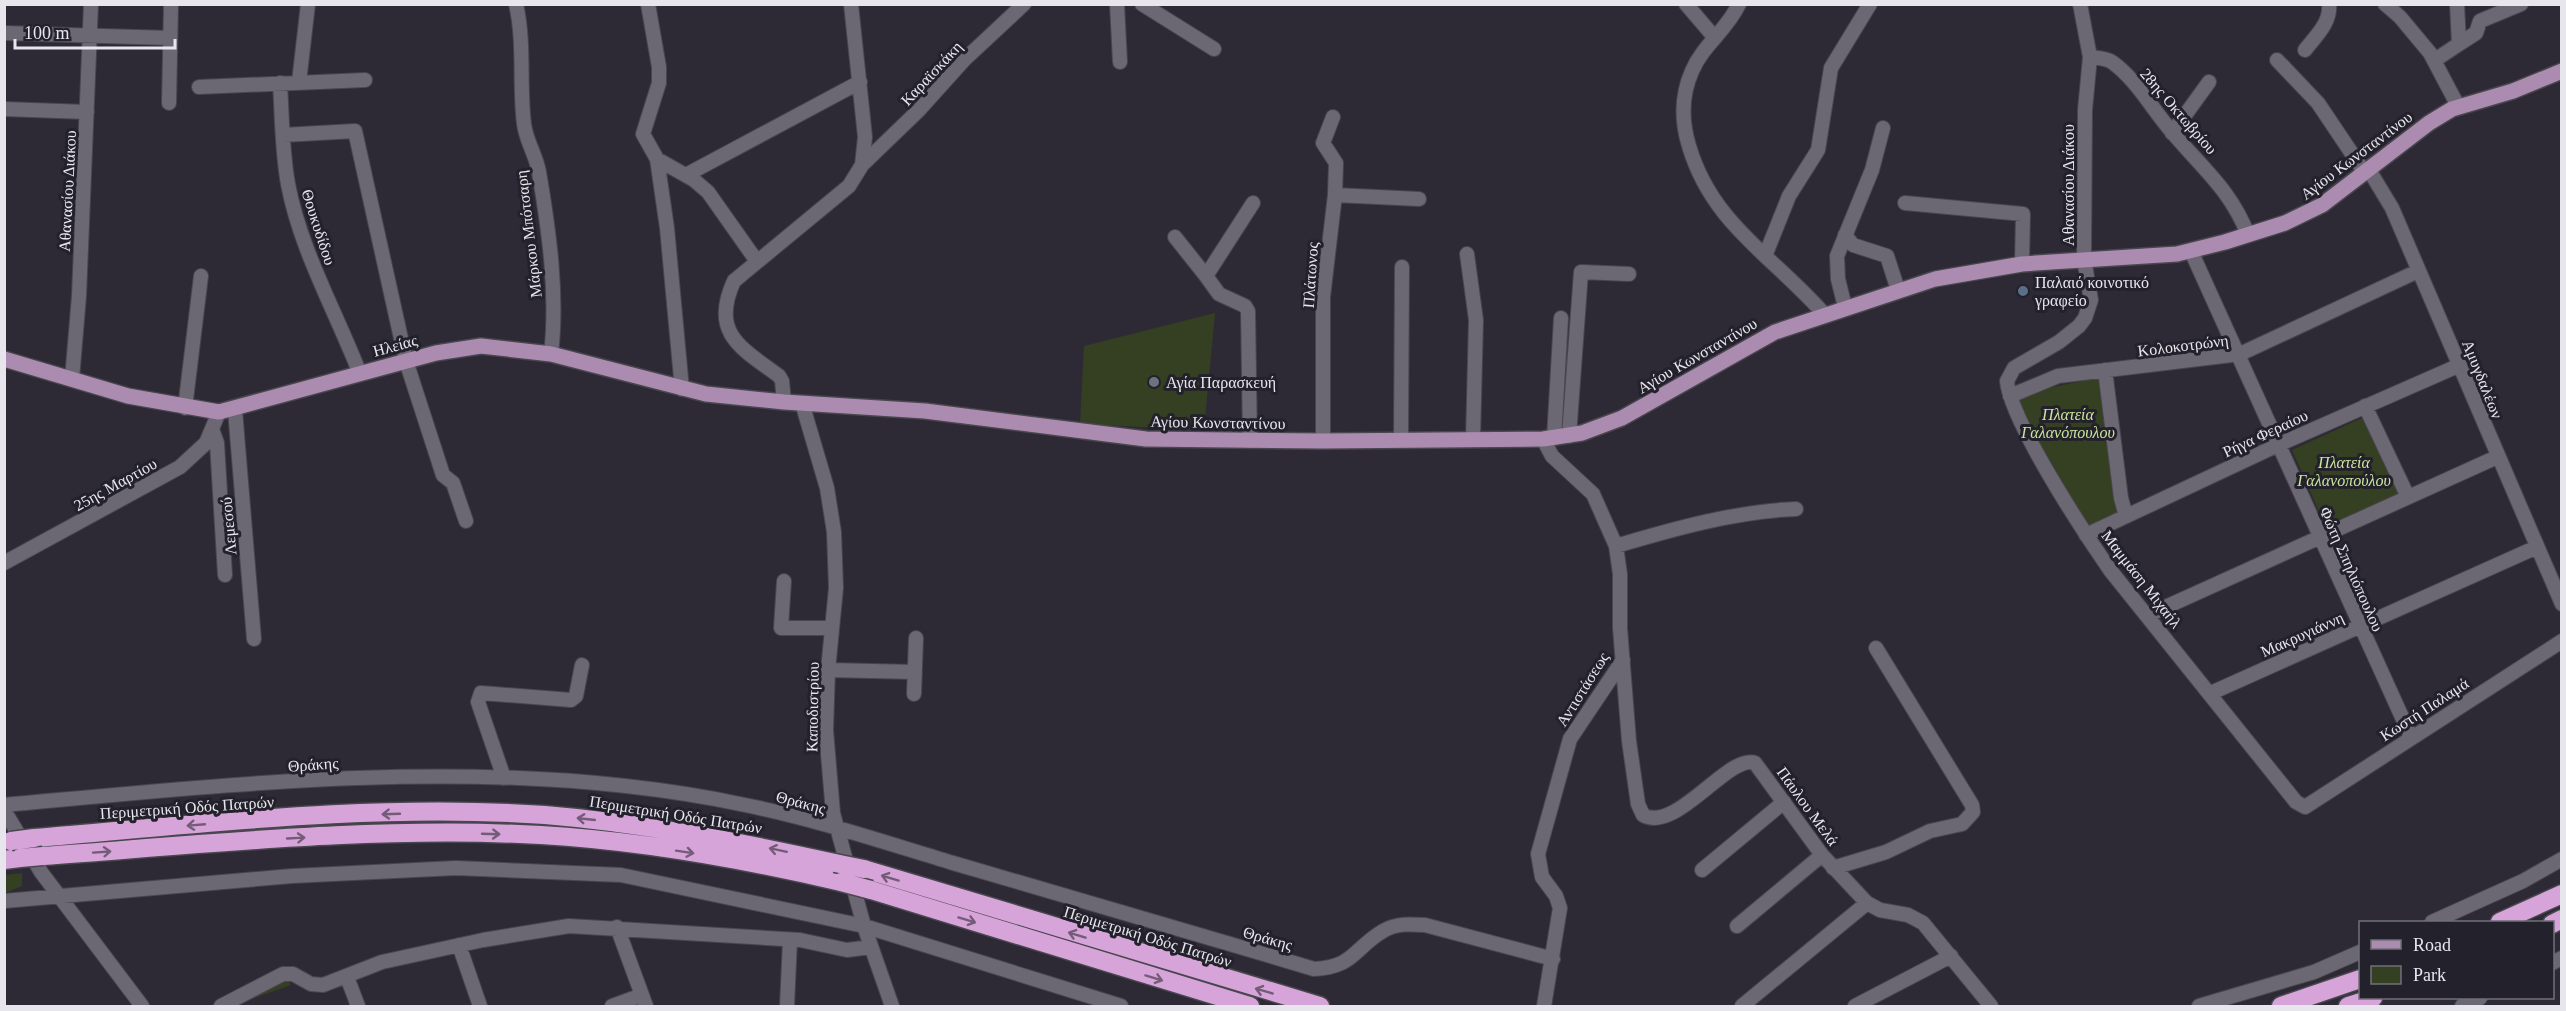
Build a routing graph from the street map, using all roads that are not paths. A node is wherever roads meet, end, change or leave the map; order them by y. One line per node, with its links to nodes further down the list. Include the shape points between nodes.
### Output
1 (91, 4): 19 (street, Αθανασίου Διάκου)
2 (171, 4): 20 (street)
3 (308, 4): 31 (street)
4 (516, 4): 70 (street, Μάρκου Μπότσαρη, via 522,52 523,121 538,169 550,266 554,321)
5 (648, 4): 44 (street, via 659,83 643,134)
6 (851, 4): 32 (street)
7 (1024, 4): 45 (street, Καραϊσκάκη)
8 (1117, 4): 28 (street)
9 (1142, 4): 23 (street)
10 (1686, 4): 21 (street)
11 (1738, 4): 21 (street, via 1730,22)
12 (1870, 4): 57 (street, via 1831,68 1818,150 1786,201)
13 (2080, 4): 25 (street, Αθανασίου Διάκου)
14 (2329, 4): 24 (street, via 2329,17)
15 (2385, 4): 27 (street)
16 (2457, 4): 22 (street)
17 (2521, 4): 22 (street, via 2480,21 2476,33)
18 (4, 33): 19 (street)
19 (89, 36): 20 (street); 39 (street, Αθανασίου Διάκου)
20 (170, 38): 36 (street)
21 (1715, 38): 57 (street, via 1702,52 1688,82 1683,102 1684,126 1698,174 1712,200)
22 (2459, 44): 27 (street)
23 (1214, 50)
24 (2305, 50)
25 (2090, 57): 42 (street, 28ης Οκτωβρίου, via 2111,61 2137,86); 58 (street, Αθανασίου Διάκου, via 2085,110)
26 (2277, 60): 46 (street, Αμυγδαλέων, via 2318,103)
27 (2435, 60): 37 (street)
28 (1120, 62)
29 (2562, 71): 37 (main road, Αγίου Κωνσταντίνου, via 2513,91)
30 (365, 80): 31 (street)
31 (299, 82): 34 (street)
32 (860, 82): 45 (street); 47 (street)
33 (2209, 82): 42 (street)
34 (280, 83): 35 (street); 43 (street, Θουκυδίδου)
35 (199, 87)
36 (169, 103)
37 (2458, 106): 46 (main road, Αγίου Κωνσταντίνου, via 2428,123)
38 (4, 109): 39 (street)
39 (87, 112): 77 (street, Αθανασίου Διάκου)
40 (1333, 117): 48 (street, Πλάτωνος, via 1323,143 1336,163)
41 (1883, 128): 52 (street, via 1868,180)
42 (2172, 133): 53 (street, 28ης Οκτωβρίου, via 2216,179)
43 (283, 135): 73 (street, via 355,131); 76 (street, Θουκυδίδου, via 288,186 312,263)
44 (657, 159): 47 (street); 78 (street, via 668,228)
45 (862, 165): 59 (street, Καραϊσκάκη, via 849,186)
46 (2367, 171): 53 (main road, Αγίου Κωνσταντίνου, via 2309,213); 62 (street, Αμυγδαλέων, via 2392,208)
47 (686, 175): 59 (street, via 708,192)
48 (1335, 195): 49 (street); 90 (street, Πλάτωνος, via 1323,303)
49 (1419, 199)
50 (1252, 203): 65 (street)
51 (1905, 203): 60 (street, via 2023,214)
52 (1845, 235): 66 (street, via 1853,245 1887,256); 67 (street, via 1836,267)
53 (2248, 235): 55 (main road, Αγίου Κωνσταντίνου)
54 (1175, 237): 65 (street)
55 (2191, 251): 58 (main road, Αγίου Κωνσταντίνου); 71 (street, Φώτη Σπηλιόπουλου)
56 (1467, 254): 88 (street, via 1476,320)
57 (1765, 256): 68 (street)
58 (2084, 259): 60 (main road, Αγίου Κωνσταντίνου); 79 (street, Αθανασίου Διάκου, via 2091,291 2085,318 2059,342 2014,368 2007,381)
59 (756, 260): 80 (street, Καραϊσκάκη, via 734,281 726,298 725,326 736,344 779,376)
60 (2022, 264): 66 (main road, Αγίου Κωνσταντίνου, via 1961,273)
61 (1402, 267): 87 (street)
62 (2418, 271): 71 (street, Κολοκοτρώνη); 74 (street, Αμυγδαλέων)
63 (1629, 274): 86 (street, via 1581,272)
64 (201, 276): 83 (street)
65 (1206, 276): 89 (street, via 1219,294 1248,311)
66 (1898, 290): 67 (main road, Αγίου Κωνσταντίνου)
67 (1845, 307): 68 (main road, Αγίου Κωνσταντίνου)
68 (1824, 314): 86 (main road, Αγίου Κωνσταντίνου, via 1745,346 1622,418 1596,429)
69 (1561, 318): 86 (street)
70 (551, 354): 73 (main road, Ηλείας, via 481,346); 78 (main road, Ηλείας)
71 (2240, 354): 75 (street, Κολοκοτρώνη); 91 (street, Φώτη Σπηλιόπουλου)
72 (4, 359): 77 (main road, Ηλείας)
73 (406, 361): 76 (main road, Ηλείας); 96 (street, via 443,475 453,483)
74 (2460, 365): 82 (street, Ρήγα Φεραίου); 92 (street, Αμυγδαλέων)
75 (2105, 370): 79 (street, Κολοκοτρώνη, via 2047,378); 95 (street)
76 (360, 374): 84 (main road, Ηλείας)
77 (72, 379): 83 (main road, Ηλείας)
78 (682, 389): 80 (main road, Ηλείας)
79 (2010, 396): 97 (street, Μαμμάση Μιχαήλ)
80 (784, 402): 81 (main road, Ηλείας)
81 (802, 403): 89 (main road, Αγίου Κωνσταντίνου, via 926,411 1126,438); 107 (street, Καποδιστρίου, via 833,516 837,576)
82 (2364, 406): 91 (street, Ρήγα Φεραίου); 93 (street)
83 (185, 408): 84 (main road, Ηλείας)
84 (227, 411): 85 (street, 25ης Μαρτίου); 108 (street, Λεμεσού)
85 (213, 432): 101 (street, 25ης Μαρτίου, via 197,455 180,467); 102 (street, via 217,443)
86 (1555, 437): 88 (main road, Αγίου Κωνσταντίνου); 99 (street, Αντιστάσεως, via 1552,456 1593,494)
87 (1401, 440): 88 (main road, Αγίου Κωνσταντίνου); 90 (main road, Αγίου Κωνσταντίνου)
88 (1473, 440)
89 (1250, 441): 90 (main road, Αγίου Κωνσταντίνου)
90 (1323, 441)
91 (2280, 444): 95 (street, Ρήγα Φεραίου); 98 (street, Φώτη Σπηλιόπουλου)
92 (2497, 457): 93 (street); 100 (street, Αμυγδαλέων)
93 (2409, 496): 98 (street)
94 (1796, 509): 99 (street, via 1743,515)
95 (2126, 516): 97 (street, Ρήγα Φεραίου)
96 (466, 521)
97 (2086, 535): 105 (street, Μαμμάση Μιχαήλ)
98 (2320, 537): 105 (street); 106 (street, Φώτη Σπηλιόπουλου)
99 (1616, 546): 112 (street, Αντιστάσεως)
100 (2537, 547): 104 (street, Αμυγδαλέων); 106 (street, Μακρυγιάννη)
101 (4, 562)
102 (225, 575)
103 (784, 581): 107 (street, via 781,628)
104 (2562, 604)
105 (2148, 615): 116 (street, Μαμμάση Μιχαήλ)
106 (2359, 627): 116 (street, Μακρυγιάννη); 118 (street, Φώτη Σπηλιόπουλου)
107 (832, 628): 114 (street, Καποδιστρίου)
108 (254, 639)
109 (916, 639): 115 (street)
110 (2562, 641): 118 (street, Κωστή Παλαμά)
111 (1876, 648): 129 (street, via 1973,812 1959,825 1930,831 1886,852)
112 (1623, 660): 120 (street, Πάυλου Μελά, via 1629,741 1643,815 1653,818 1665,814 1747,761 1758,765); 145 (street, Αντιστάσεως, via 1570,739 1538,854 1542,877 1560,908)
113 (582, 665): 119 (street, via 576,696 571,700 481,693 478,702)
114 (828, 670): 115 (street); 124 (street, Καποδιστρίου, via 829,786)
115 (915, 672): 117 (street)
116 (2211, 693): 122 (street, Μαμμάση Μιχαήλ, via 2296,802)
117 (914, 694)
118 (2411, 736): 122 (street, Κωστή Παλαμά)
119 (504, 778): 121 (street, Θράκης, via 363,778); 124 (street, Θράκης, via 606,784 740,804)
120 (1784, 802): 126 (street, Πάυλου Μελά); 130 (street)
121 (4, 805)
122 (2305, 807)
123 (4, 810): 132 (street)
124 (837, 829): 137 (street, Καποδιστρίου); 145 (street, Θράκης, via 1314,969 1333,968 1346,962 1384,930 1404,924 1425,925)
125 (8, 841): 160 (highway, Περιμετρική Οδός Πατρών, one-way to 125, bridge, via 864,869 661,829 554,816 330,816)
126 (1822, 855): 129 (street, Πάυλου Μελά); 138 (street)
127 (12, 859): 159 (highway, one-way to 159, bridge, via 416,833 603,840 726,858 841,882)
128 (2562, 859): 135 (street)
129 (1833, 868): 134 (street, Πάυλου Μελά)
130 (1702, 870)
131 (2562, 894): 136 (highway)
132 (60, 896): 133 (street); 137 (street, via 292,876 456,868 621,875); 151 (street)
133 (4, 901)
134 (1867, 903): 144 (street, Πάυλου Μελά, via 1916,919); 162 (street)
135 (2434, 921)
136 (2502, 921)
137 (864, 926): 142 (street, Καποδιστρίου); 158 (street)
138 (1737, 926)
139 (617, 927): 140 (street); 141 (street, via 569,926); 150 (street)
140 (790, 939): 142 (street, via 847,950); 156 (street)
141 (459, 945): 146 (street, via 382,963); 154 (street)
142 (871, 947): 157 (street, Καποδιστρίου)
143 (2359, 953): 165 (street, via 2314,972)
144 (1951, 956): 163 (street); 164 (street, Πάυλου Μελά)
145 (1553, 959): 161 (street, Αντιστάσεως)
146 (347, 977): 152 (street, via 316,985 294,974 283,974); 153 (street)
147 (2359, 980): 166 (highway)
148 (2370, 999): 167 (highway)
149 (2478, 999): 168 (street)
150 (644, 1001): 155 (street)
151 (141, 1006)
152 (221, 1006)
153 (357, 1006)
154 (480, 1006)
155 (612, 1006)
156 (787, 1006)
157 (892, 1006)
158 (1121, 1006)
159 (1250, 1006)
160 (1320, 1006)
161 (1544, 1006)
162 (1742, 1006)
163 (1855, 1006)
164 (1991, 1006)
165 (2199, 1006)
166 (2281, 1006)
167 (2348, 1006)
168 (2462, 1006)

